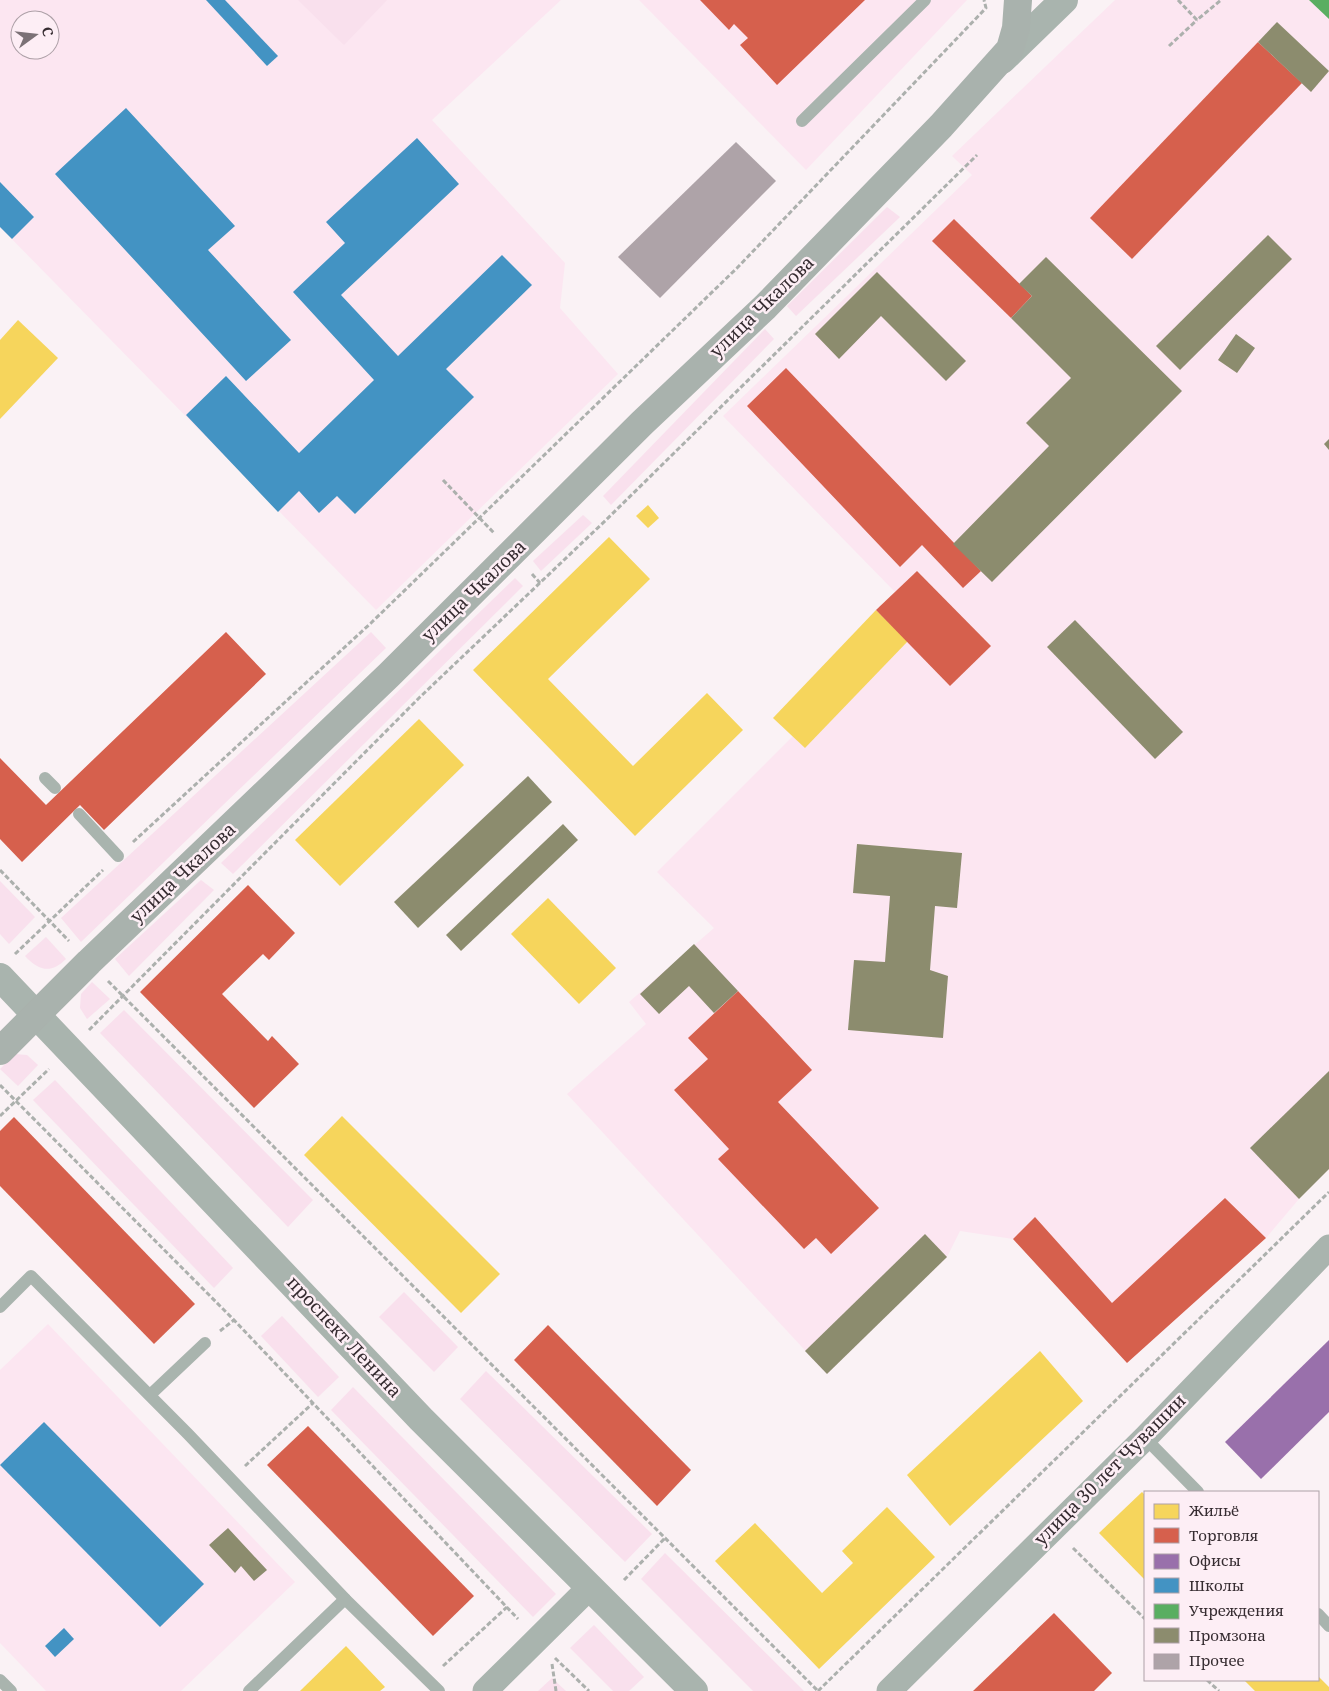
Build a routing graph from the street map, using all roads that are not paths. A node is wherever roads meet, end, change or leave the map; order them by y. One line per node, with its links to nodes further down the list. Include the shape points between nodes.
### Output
1 (925, 0): 5 (lane)
2 (1018, 0): 4 (main road, улица Чкалова, via 1012,45)
3 (1064, 0): 4 (street)
4 (1001, 60): 11 (main road, улица Чкалова, via 765,307)
5 (802, 121)
6 (45, 778): 7 (lane)
7 (55, 788)
8 (79, 814): 9 (lane)
9 (118, 856)
10 (0, 977): 11 (street, проспект Ленина)
11 (36, 1014): 12 (main road, улица Чкалова); 19 (street, проспект Ленина, via 421,1419)
12 (0, 1051)
13 (1329, 1247): 17 (street, улица 30 лет Чувашии)
14 (0, 1306): 16 (lane, via 31,1276)
15 (205, 1343): 16 (lane)
16 (150, 1395): 20 (lane)
17 (1144, 1438): 18 (lane); 29 (street, улица 30 лет Чувашии)
18 (1197, 1491)
19 (590, 1587): 27 (street); 28 (street, проспект Ленина)
20 (345, 1599): 25 (lane); 26 (lane)
21 (1319, 1615): 22 (lane)
22 (1329, 1626)
23 (0, 1680): 24 (lane)
24 (11, 1691)
25 (250, 1691)
26 (439, 1691)
27 (485, 1691)
28 (694, 1691)
29 (889, 1691)

